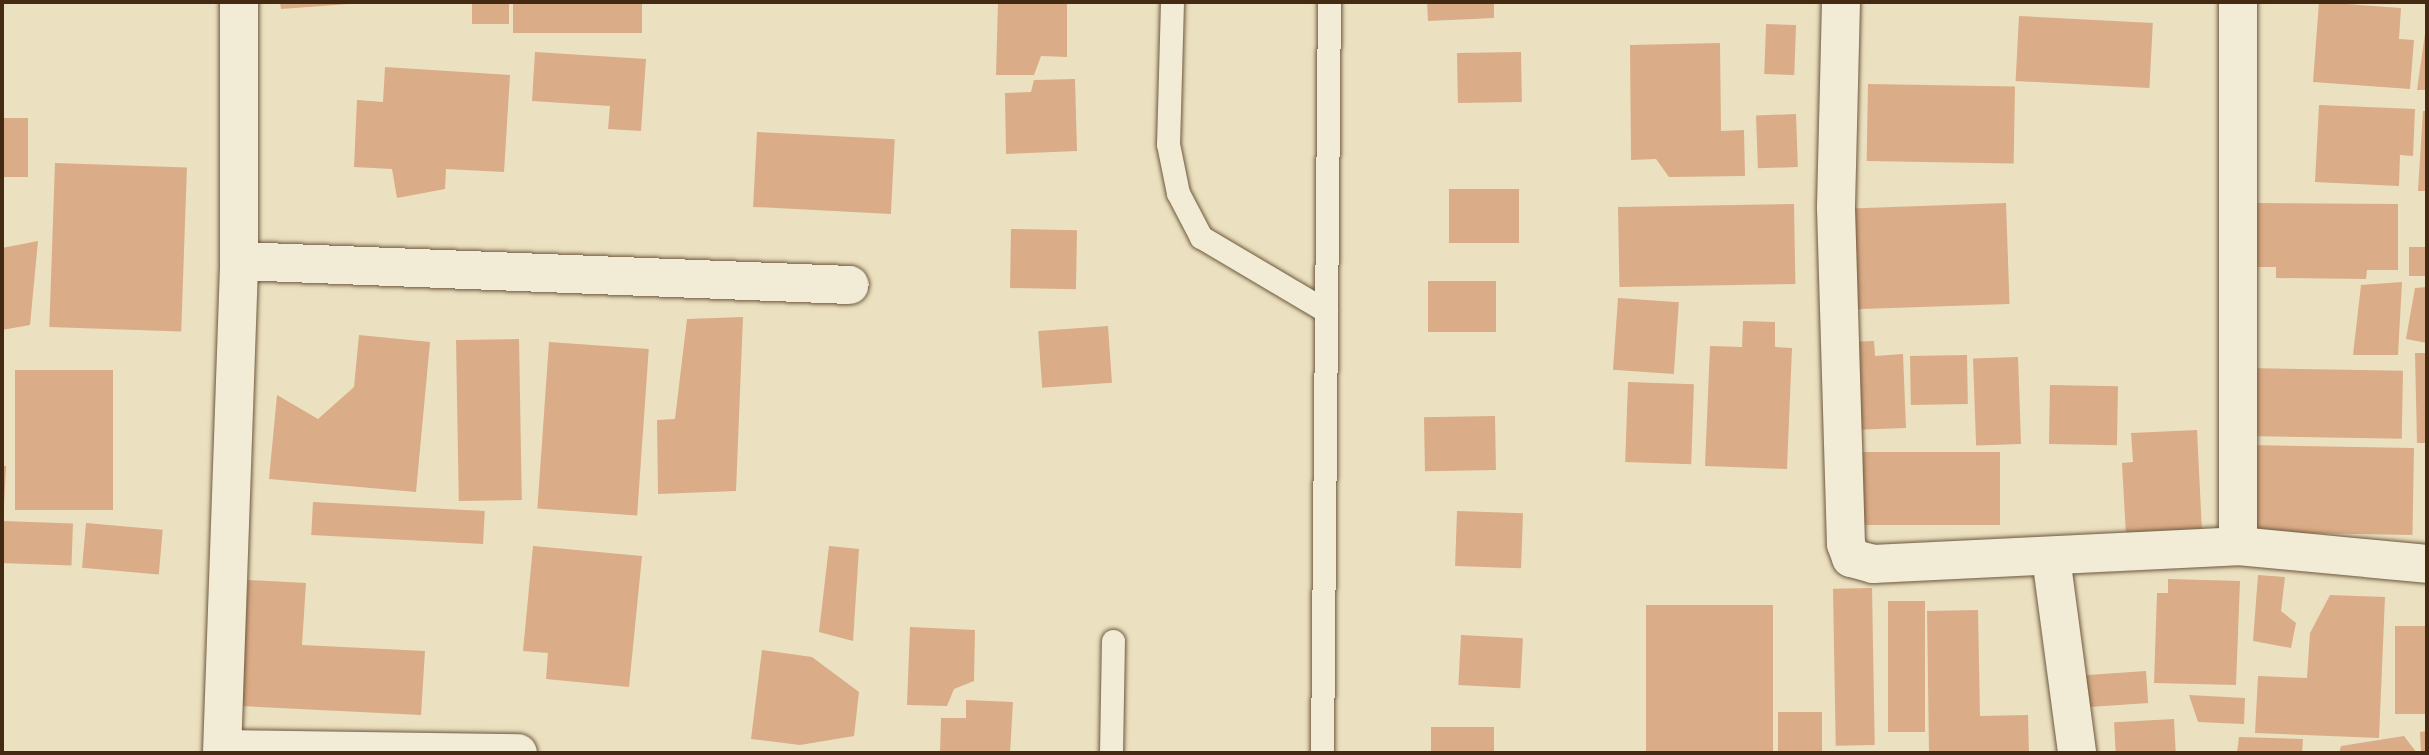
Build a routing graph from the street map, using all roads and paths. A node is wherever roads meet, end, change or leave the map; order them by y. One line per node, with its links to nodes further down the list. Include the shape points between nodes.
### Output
1 (239, 2): 6 (street)
2 (1172, 2): 8 (lane, via 1168,144 1178,192 1201,237)
3 (1329, 2): 8 (lane)
4 (1841, 2): 10 (street, via 1836,208 1846,544 1852,558 1873,564)
5 (2238, 2): 9 (street)
6 (239, 261): 7 (street); 13 (street)
7 (850, 285)
8 (1326, 311): 16 (lane)
9 (2238, 546): 10 (street); 11 (street)
10 (2051, 558): 17 (street)
11 (2427, 564)
12 (1113, 641): 15 (lane)
13 (223, 751): 14 (street)
14 (518, 753)
15 (1111, 753)
16 (1322, 753)
17 (2077, 753)

